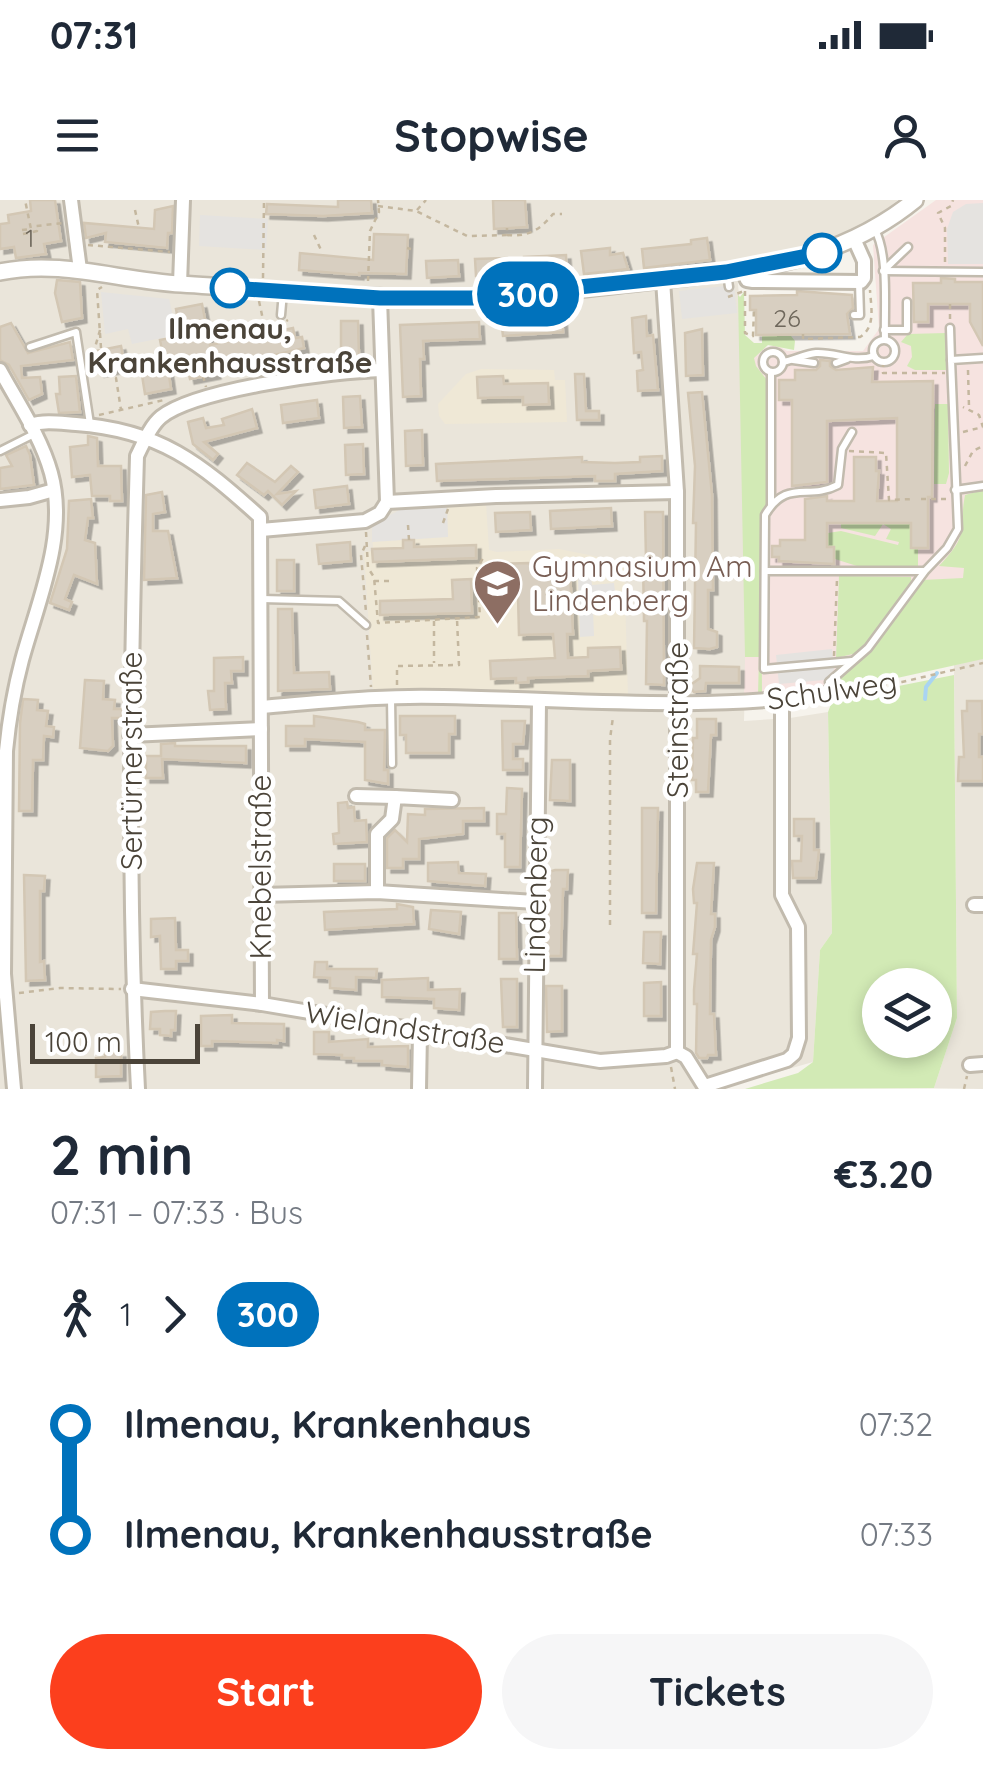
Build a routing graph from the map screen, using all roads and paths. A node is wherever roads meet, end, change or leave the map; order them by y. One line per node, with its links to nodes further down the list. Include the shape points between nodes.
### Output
1 (25, 200): 12 (path)
2 (71, 200): 14 (street)
3 (183, 200): 36 (street)
4 (264, 200): 34 (path)
5 (914, 200): 18 (street)
6 (953, 200): 29 (path, via 938,213)
7 (425, 202): 10 (path); 13 (path)
8 (378, 203): 10 (path); 38 (path, via 370,231)
9 (135, 210): 16 (path)
10 (416, 211): 13 (path)
11 (562, 214): 20 (path, via 535,232)
12 (29, 215): 15 (path); 15 (path, via 31,229 23,232 37,231)
13 (424, 215): 20 (path, via 467,236)
14 (74, 221): 15 (path); 22 (street)
15 (36, 226)
16 (139, 228)
17 (507, 228): 20 (path)
18 (874, 230): 21 (street); 27 (lane)
19 (314, 236): 24 (path)
20 (507, 236)
21 (855, 241): 33 (street); 35 (street, via 864,261)
22 (76, 244): 25 (path); 26 (street)
23 (908, 247): 27 (lane)
24 (321, 250)
25 (166, 252)
26 (80, 270): 28 (street); 31 (street)
27 (883, 271): 29 (lane); 48 (lane)
28 (0, 272)
29 (946, 272): 30 (lane)
30 (983, 272)
31 (116, 276): 36 (street); 47 (path, via 97,290)
32 (662, 280): 33 (street); 38 (street, via 472,298); 80 (street, Steinstraße)
33 (738, 280): 35 (street); 39 (path); 42 (path, via 745,332 753,336)
34 (260, 282): 36 (street); 37 (street); 46 (path)
35 (859, 282): 44 (lane, via 860,315)
36 (180, 284)
37 (283, 291): 38 (street); 43 (lane)
38 (372, 297): 62 (street)
39 (728, 298)
40 (907, 302): 48 (lane, via 908,330)
41 (950, 304): 45 (path)
42 (754, 310)
43 (281, 315)
44 (854, 315)
45 (950, 328): 55 (lane)
46 (264, 329)
47 (100, 330): 50 (path); 68 (path, via 98,370 116,378)
48 (884, 335): 51 (lane); 58 (lane, via 895,354)
49 (30, 347): 69 (lane, via 76,332)
50 (101, 348)
51 (874, 356): 53 (lane); 58 (lane)
52 (983, 358): 56 (lane)
53 (847, 359): 54 (lane, via 810,353); 59 (lane)
54 (793, 360): 57 (lane); 60 (lane)
55 (951, 360): 56 (lane); 64 (lane)
56 (968, 360): 67 (path)
57 (783, 362): 63 (lane); 63 (lane, via 778,354 766,355 764,366)
58 (883, 362): 64 (path, via 883,373)
59 (836, 363)
60 (814, 364)
61 (0, 370): 70 (street)
62 (381, 370): 66 (street, via 262,385); 85 (street)
63 (771, 372): 86 (lane)
64 (951, 372): 65 (lane)
65 (952, 405): 67 (path); 72 (lane)
66 (177, 408): 68 (path, via 168,400); 73 (street)
67 (969, 408): 72 (path, via 983,427)
68 (121, 410): 69 (path)
69 (90, 421): 70 (street, via 40,422); 73 (street)
70 (32, 429): 76 (lane); 79 (street)
71 (852, 432): 75 (lane)
72 (952, 435): 77 (lane)
73 (148, 436): 89 (street, via 207,469 260,517); 114 (street, Sertürnerstraße, via 137,456)
74 (983, 446): 77 (path)
75 (842, 449): 83 (path, via 886,453 889,500); 86 (lane, via 838,485 784,494)
76 (0, 451)
77 (954, 472): 81 (lane)
78 (983, 486): 81 (lane)
79 (54, 490): 82 (street); 119 (street, via 56,528 9,715)
80 (678, 492): 85 (street); 111 (street, Steinstraße)
81 (956, 494): 84 (path); 93 (lane, via 958,529)
82 (0, 500)
83 (913, 500)
84 (922, 500)
85 (387, 502): 87 (street)
86 (771, 506): 92 (lane)
87 (365, 521): 89 (street); 96 (path)
88 (408, 524): 90 (path)
89 (261, 530): 97 (street, Knebelstraße)
90 (408, 540)
91 (484, 555): 98 (path, via 477,568 480,618)
92 (765, 571): 94 (lane); 102 (lane, via 764,669)
93 (925, 571): 94 (lane); 101 (lane)
94 (837, 572): 102 (path)
95 (391, 581): 96 (path)
96 (374, 582): 99 (path, via 378,623)
97 (261, 599): 100 (lane, via 339,600); 112 (street, Knebelstraße)
98 (458, 619): 99 (path); 104 (path, via 459,665)
99 (434, 620): 104 (path)
100 (366, 625)
101 (854, 660): 102 (lane); 106 (lane)
102 (834, 662)
103 (983, 663): 106 (path, Schulweg, via 902,682)
104 (434, 666): 105 (path, via 397,666)
105 (397, 683)
106 (830, 687): 108 (street, Schulweg)
107 (391, 697): 109 (street, Schulweg); 112 (street, Schulweg); 115 (lane)
108 (782, 700): 111 (street, Schulweg); 131 (street, via 782,895 798,927 798,1038 787,1060)
109 (539, 702): 110 (street, Schulweg); 122 (street, Lindenberg)
110 (614, 704): 111 (street, Schulweg); 123 (path)
111 (678, 706): 130 (street, Steinstraße)
112 (261, 707): 113 (street, Knebelstraße)
113 (261, 729): 114 (street, Knebelstraße); 121 (street, Knebelstraße)
114 (130, 734): 125 (street, Sertürnerstraße)
115 (392, 764)
116 (356, 796): 117 (street)
117 (395, 796): 118 (street); 120 (street, via 392,819 377,834)
118 (452, 800)
119 (2, 802): 124 (street)
120 (378, 892): 121 (street); 122 (street)
121 (262, 895): 127 (street, Knebelstraße)
122 (536, 902): 129 (street, Lindenberg)
123 (610, 925)
124 (2, 975): 132 (street)
125 (132, 990): 126 (path); 127 (street, Wielandstraße); 133 (street, Sertürnerstraße)
126 (24, 992)
127 (262, 1004): 128 (street, Wielandstraße)
128 (420, 1032): 129 (street, Wielandstraße); 134 (street)
129 (533, 1048): 130 (street, Wielandstraße, via 600,1060); 135 (street, Lindenberg)
130 (672, 1054): 131 (street, via 686,1058); 136 (path)
131 (706, 1087)
132 (14, 1089)
133 (138, 1089)
134 (419, 1089)
135 (534, 1089)
136 (675, 1089)

